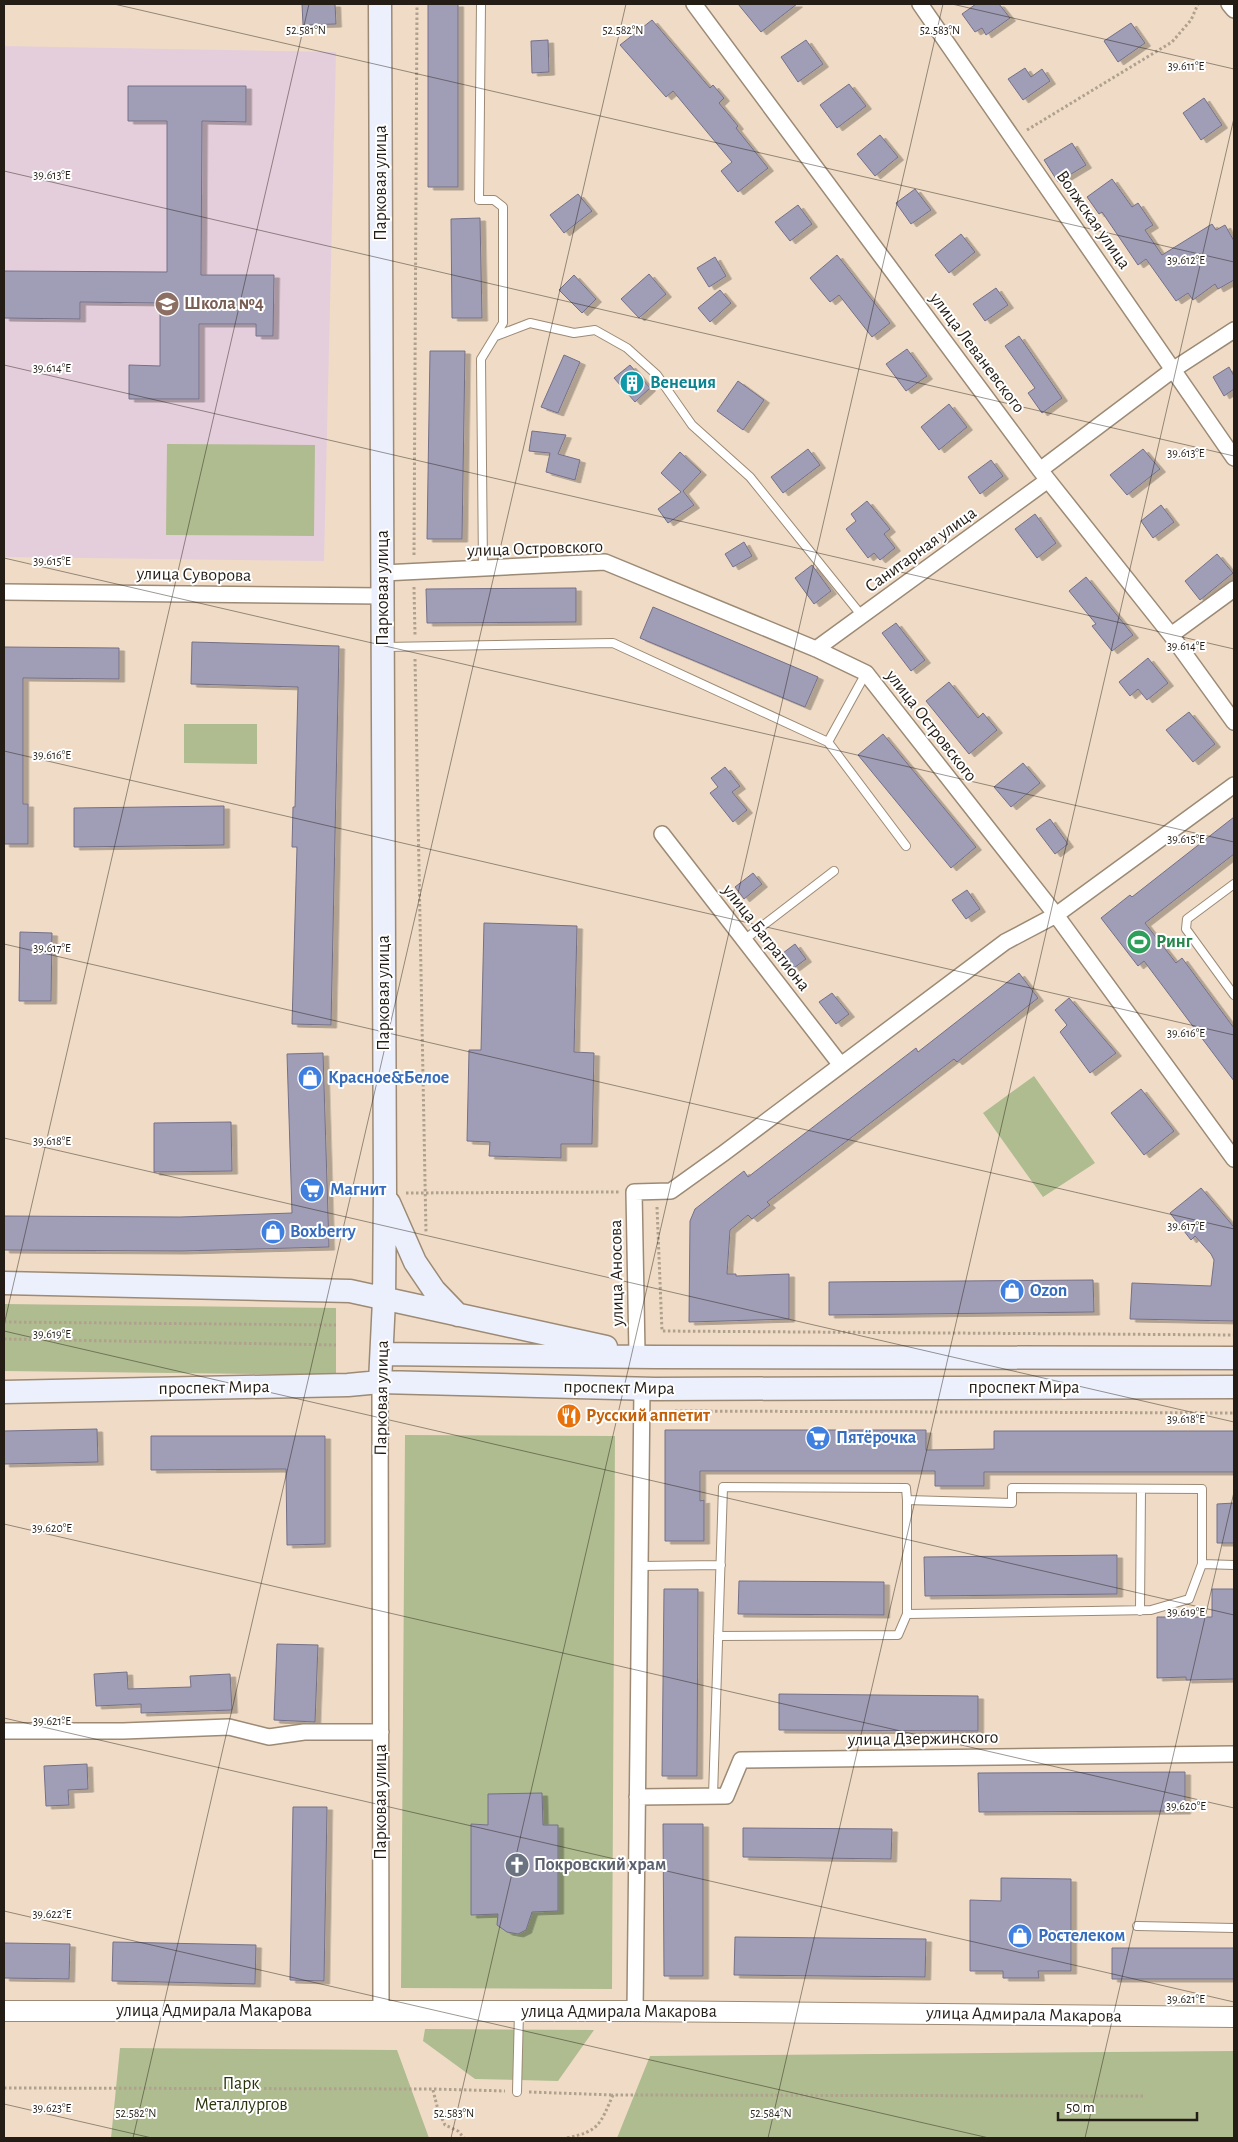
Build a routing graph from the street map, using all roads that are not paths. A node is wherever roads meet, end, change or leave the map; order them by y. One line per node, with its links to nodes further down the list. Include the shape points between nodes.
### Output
1 (380, 4): 13 (main road, Парковая улица)
2 (481, 4): 8 (lane, via 479,200 494,200 503,207 503,323)
3 (694, 4): 11 (street, улица Леваневского)
4 (920, 4): 9 (street, Волжская улица)
5 (1228, 4): 6 (street)
6 (1234, 10)
7 (1234, 330): 9 (street, Санитарная улица)
8 (496, 336): 12 (lane, via 482,359); 17 (lane, via 530,323 574,333 595,330 627,348 657,375 692,425 750,477)
9 (1174, 369): 10 (street, Волжская улица); 11 (street, Санитарная улица)
10 (1234, 458)
11 (1044, 475): 17 (street, Санитарная улица); 18 (street, улица Леваневского)
12 (483, 568): 13 (street, улица Островского); 20 (street, улица Островского, via 605,562)
13 (383, 573): 16 (main road, Парковая улица)
14 (1234, 589): 18 (street)
15 (4, 592): 16 (street, улица Суворова)
16 (383, 596): 19 (main road, Парковая улица)
17 (862, 616): 20 (street, Санитарная улица)
18 (1171, 635): 22 (street, улица Леваневского)
19 (383, 647): 23 (lane, via 613,643); 34 (main road, Парковая улица)
20 (816, 650): 21 (street, улица Островского)
21 (866, 672): 23 (lane); 29 (street, улица Островского)
22 (1234, 722)
23 (828, 742): 26 (lane)
24 (1234, 785): 29 (street)
25 (662, 834): 30 (street, улица Багратиона)
26 (906, 846)
27 (834, 871): 30 (lane)
28 (1234, 884): 31 (lane, via 1187,919 1186,929)
29 (1056, 915): 32 (street, via 1005,942); 33 (street, улица Островского)
30 (744, 940): 32 (street, улица Багратиона)
31 (1234, 995)
32 (840, 1064): 39 (street, улица Аносова, via 671,1191 634,1192)
33 (1234, 1159)
34 (385, 1193): 36 (main road, Парковая улица); 37 (main road, via 415,1262 434,1290)
35 (4, 1284): 36 (main road, проспект Мира, via 350,1291)
36 (384, 1300): 37 (main road, проспект Мира); 38 (main road, Парковая улица)
37 (458, 1315): 39 (main road, проспект Мира)
38 (382, 1354): 39 (main road, проспект Мира); 41 (main road, Парковая улица)
39 (646, 1355): 40 (main road, проспект Мира)
40 (1234, 1358)
41 (380, 1382): 43 (main road, проспект Мира); 44 (main road, проспект Мира); 55 (street, Парковая улица)
42 (1234, 1387): 43 (main road, проспект Мира)
43 (642, 1389): 50 (street)
44 (4, 1392)
45 (1141, 1489): 46 (lane, via 1012,1488 1012,1503); 47 (lane, via 1202,1489); 51 (lane)
46 (906, 1500): 48 (lane, via 906,1488 723,1487); 52 (lane)
47 (1202, 1564): 49 (lane); 51 (lane, via 1189,1599)
48 (720, 1565): 50 (lane); 53 (lane)
49 (1234, 1565)
50 (640, 1566): 58 (street)
51 (1140, 1610): 52 (lane)
52 (907, 1614): 53 (lane, via 898,1635)
53 (718, 1636): 57 (lane)
54 (4, 1731): 55 (street, via 229,1727 268,1736 304,1732)
55 (381, 1732): 62 (street, Парковая улица)
56 (1234, 1754): 57 (street, улица Дзержинского, via 740,1760 726,1796)
57 (713, 1796): 58 (street)
58 (637, 1797): 64 (street)
59 (1137, 1926): 60 (lane)
60 (1234, 1928)
61 (4, 2011): 62 (street, улица Адмирала Макарова)
62 (380, 2011): 63 (street, улица Адмирала Макарова)
63 (519, 2011): 64 (street, улица Адмирала Макарова); 66 (lane)
64 (635, 2011): 65 (street, улица Адмирала Макарова)
65 (1234, 2017)
66 (518, 2092)

